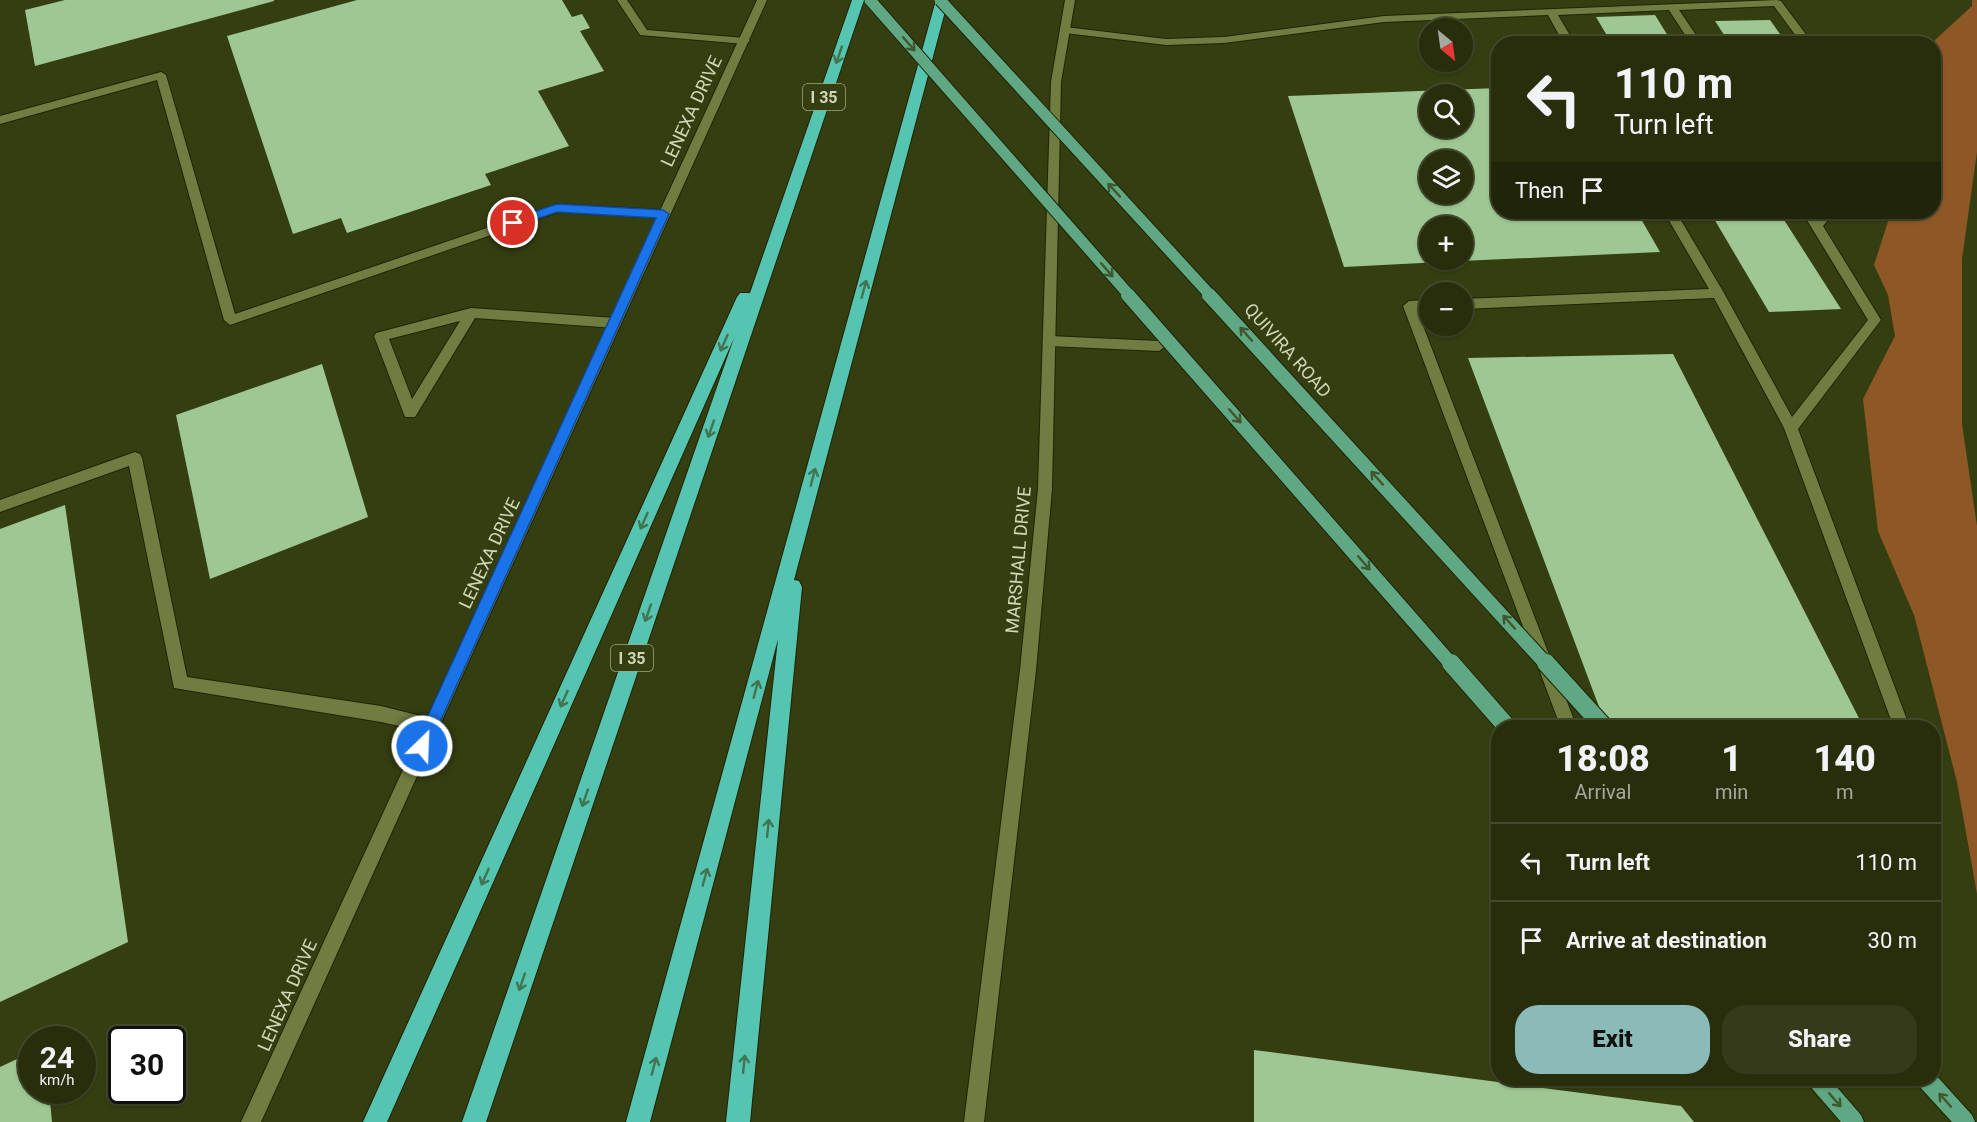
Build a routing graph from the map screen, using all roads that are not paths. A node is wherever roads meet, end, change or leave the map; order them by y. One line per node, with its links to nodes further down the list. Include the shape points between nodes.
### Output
1 (762, 0): 13 (street, LENEXA DRIVE)
2 (858, 0): 15 (highway, I 35, one-way to 15)
3 (870, 0): 33 (main road, one-way to 33, bridge)
4 (941, 0): 32 (highway, one-way to 4); 35 (main road, QUIVIRA ROAD, one-way to 4, bridge)
5 (1070, 0): 9 (street, MARSHALL DRIVE)
6 (624, 1): 13 (street, via 644,33)
7 (1672, 7): 8 (street); 11 (street); 12 (street, via 1778,3)
8 (1551, 12): 9 (street, via 1384,19 1224,40 1166,42); 10 (street)
9 (1065, 30): 28 (street, MARSHALL DRIVE, via 1056,82)
10 (1565, 36)
11 (1692, 36)
12 (1802, 36)
13 (745, 41): 16 (street, LENEXA DRIVE)
14 (0, 120): 16 (street, via 161,75 230,320 557,208)
15 (791, 194): 41 (highway, one-way to 41); 42 (highway, I 35, one-way to 42)
16 (663, 214): 25 (street, LENEXA DRIVE)
17 (1674, 219): 21 (street)
18 (1813, 219): 20 (street)
19 (1823, 219): 20 (street)
20 (1817, 225): 30 (street, via 1875,320)
21 (1718, 293): 22 (street); 30 (street)
22 (1473, 304)
23 (1419, 306): 26 (street, via 1409,306)
24 (471, 313): 24 (street, via 441,363 410,413 381,336); 25 (street)
25 (615, 324): 37 (street, LENEXA DRIVE)
26 (1419, 332)
27 (1420, 336): 34 (street)
28 (1049, 341): 29 (street); 45 (street, MARSHALL DRIVE, via 1045,489)
29 (1159, 346)
30 (1791, 428): 36 (street)
31 (0, 506): 37 (street, via 135,458 180,683)
32 (798, 534): 43 (highway, one-way to 32); 44 (highway, one-way to 32)
33 (1501, 720)
34 (1566, 720)
35 (1598, 720)
36 (1899, 720)
37 (431, 725): 40 (street, LENEXA DRIVE)
38 (1823, 1086): 46 (main road, one-way to 46)
39 (1932, 1086): 47 (main road, one-way to 39)
40 (251, 1122)
41 (375, 1122)
42 (474, 1122)
43 (638, 1122)
44 (738, 1122)
45 (974, 1122)
46 (1854, 1122)
47 (1965, 1122)

